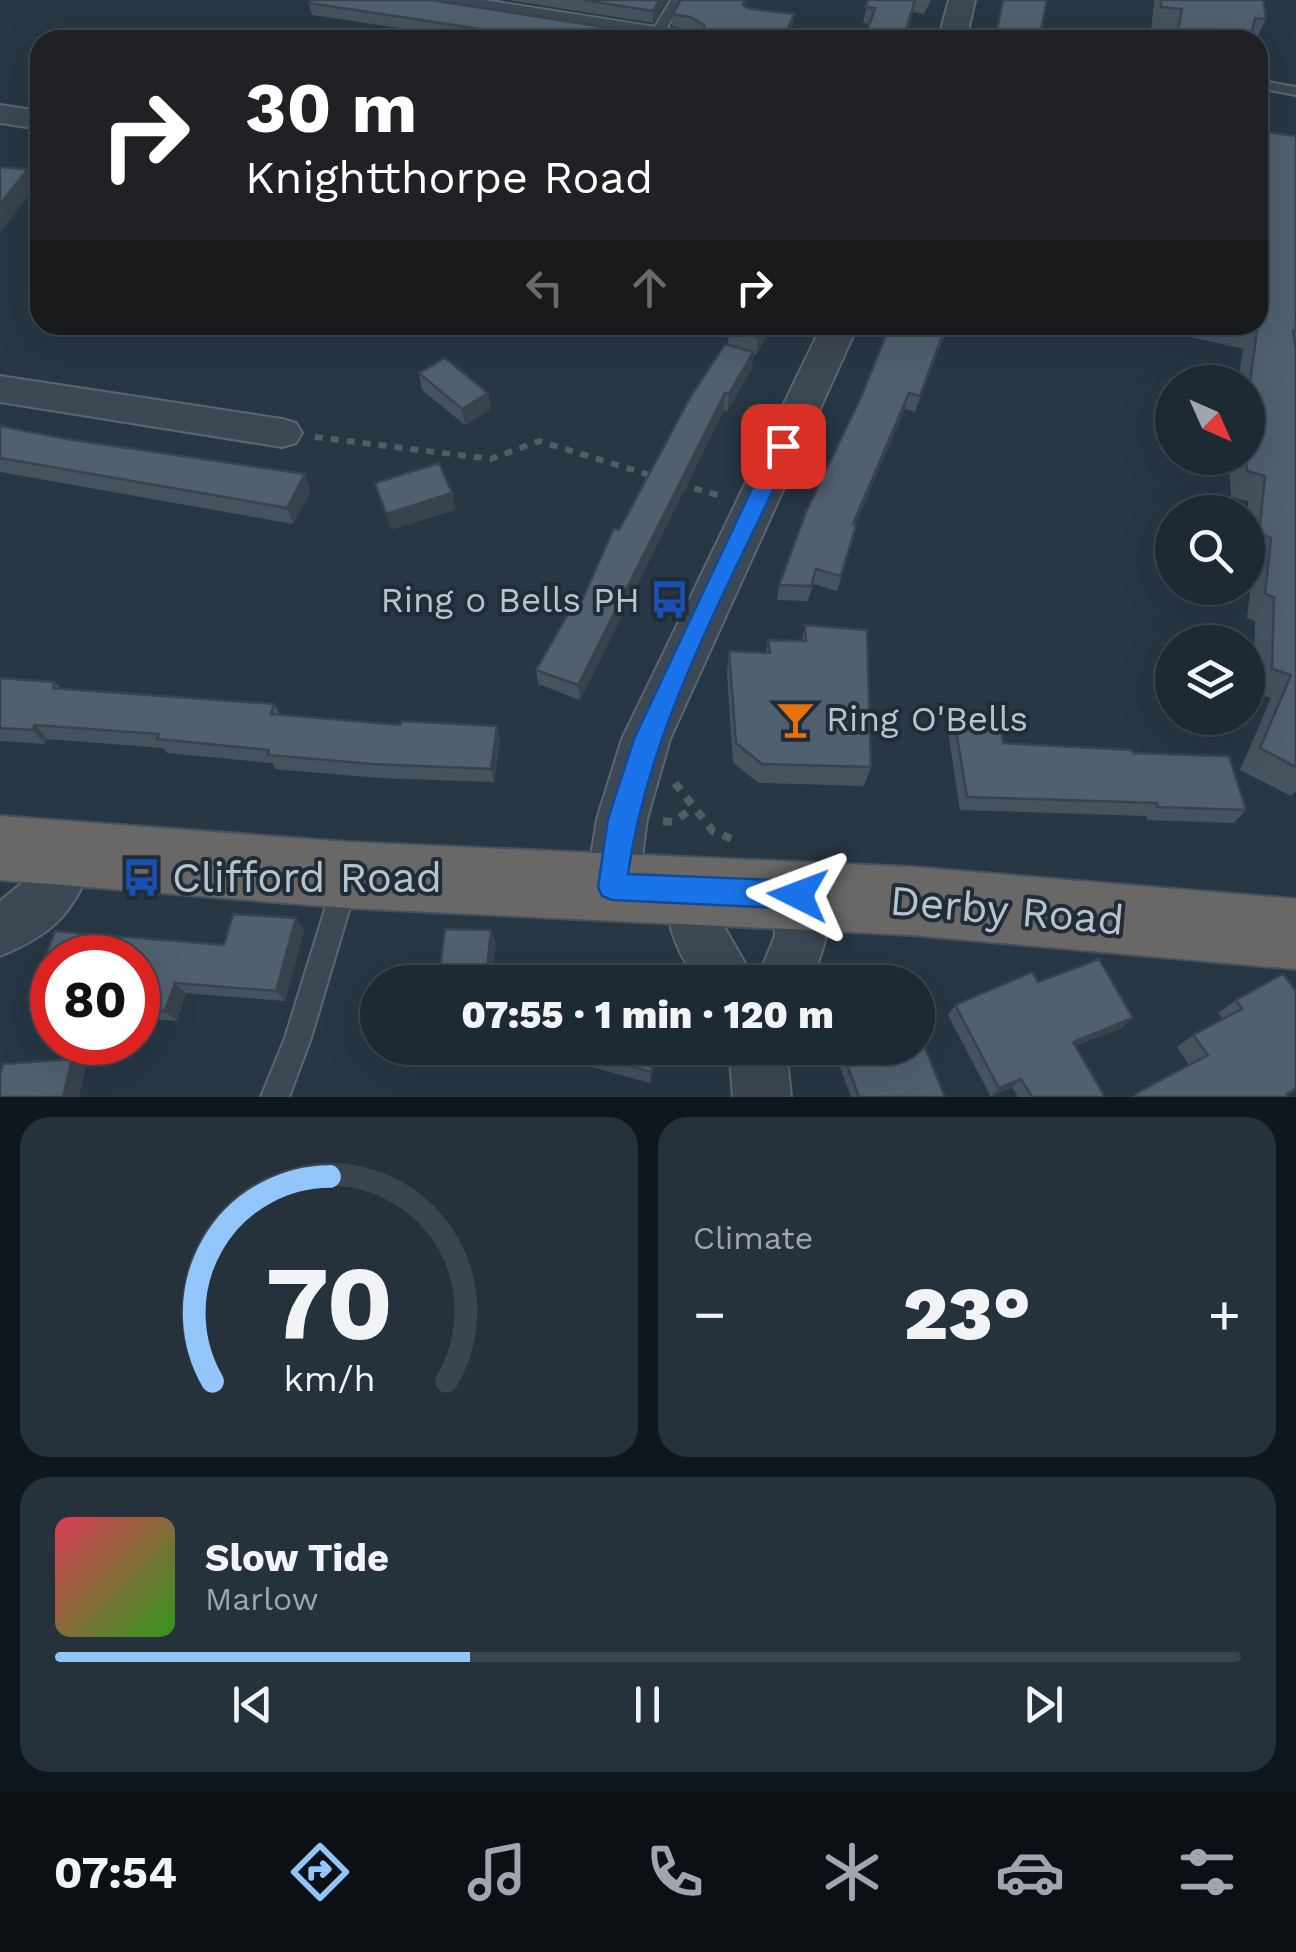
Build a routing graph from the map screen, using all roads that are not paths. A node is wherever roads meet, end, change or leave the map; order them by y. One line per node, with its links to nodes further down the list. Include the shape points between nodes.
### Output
1 (433, 0): 4 (street)
2 (677, 0): 5 (lane)
3 (962, 0): 6 (street)
4 (624, 30)
5 (659, 30)
6 (954, 30)
7 (1268, 86): 8 (lane)
8 (1296, 91)
9 (835, 335): 15 (street, via 646,739 622,819)
10 (0, 389): 11 (street)
11 (282, 433)
12 (0, 848): 13 (highway, Derby Road)
13 (70, 854): 14 (highway, Derby Road); 18 (street, via 58,886 31,915)
14 (348, 875): 15 (highway, Derby Road); 23 (lane)
15 (612, 887): 16 (highway, Derby Road)
16 (694, 890): 17 (highway, Derby Road); 20 (street, via 696,933)
17 (798, 895): 19 (highway, Derby Road); 21 (street, via 802,938)
18 (0, 929)
19 (1296, 934)
20 (717, 965)
21 (790, 965)
22 (759, 1065): 24 (street)
23 (275, 1097)
24 (762, 1097)

